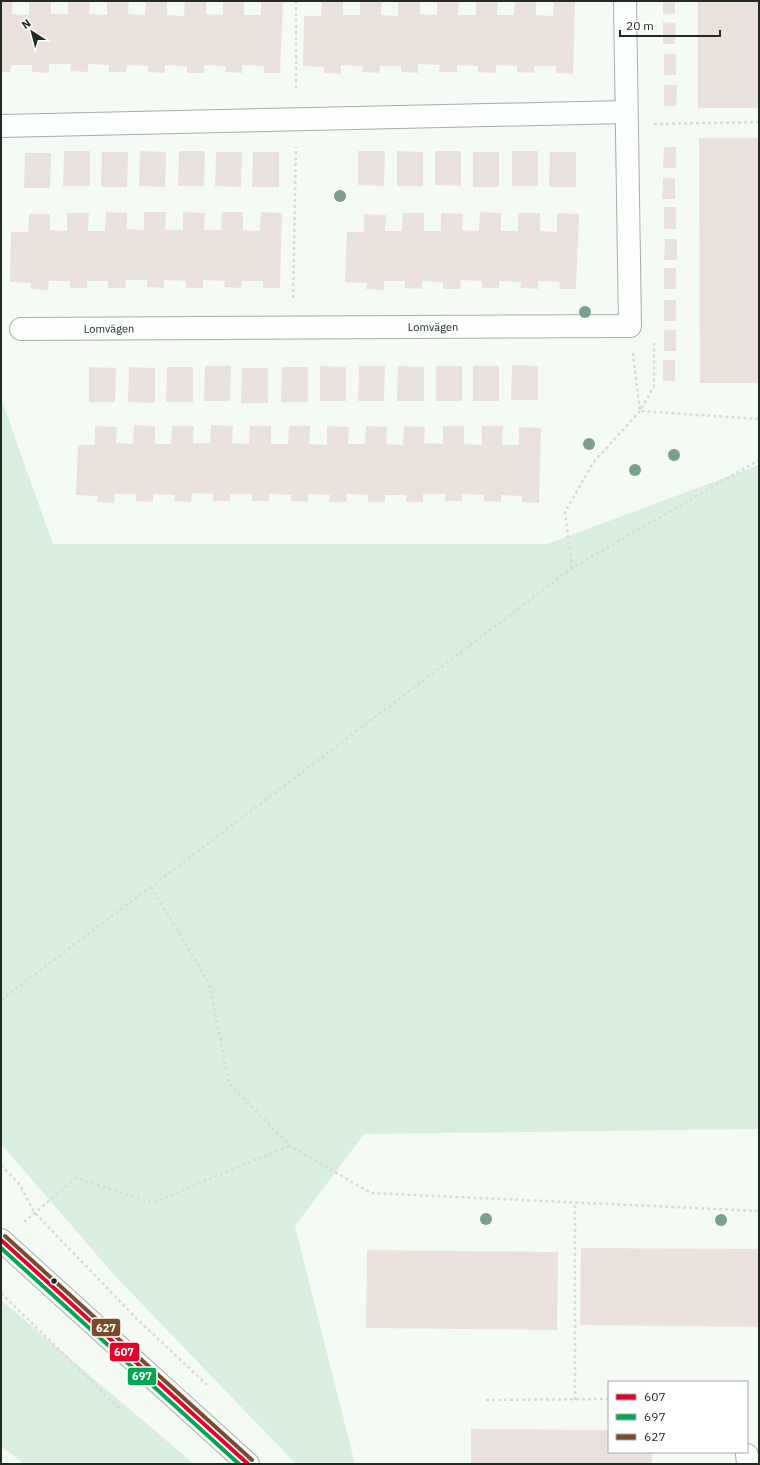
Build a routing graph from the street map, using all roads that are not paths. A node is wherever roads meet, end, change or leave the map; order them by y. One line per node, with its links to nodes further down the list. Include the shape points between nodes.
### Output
1 (625, 1): 2 (street)
2 (626, 118): 3 (street, via 297,120); 4 (street, Lomvägen, via 630,326)
3 (1, 126)
4 (21, 329)
5 (1, 1240): 6 (street)
6 (248, 1464)

